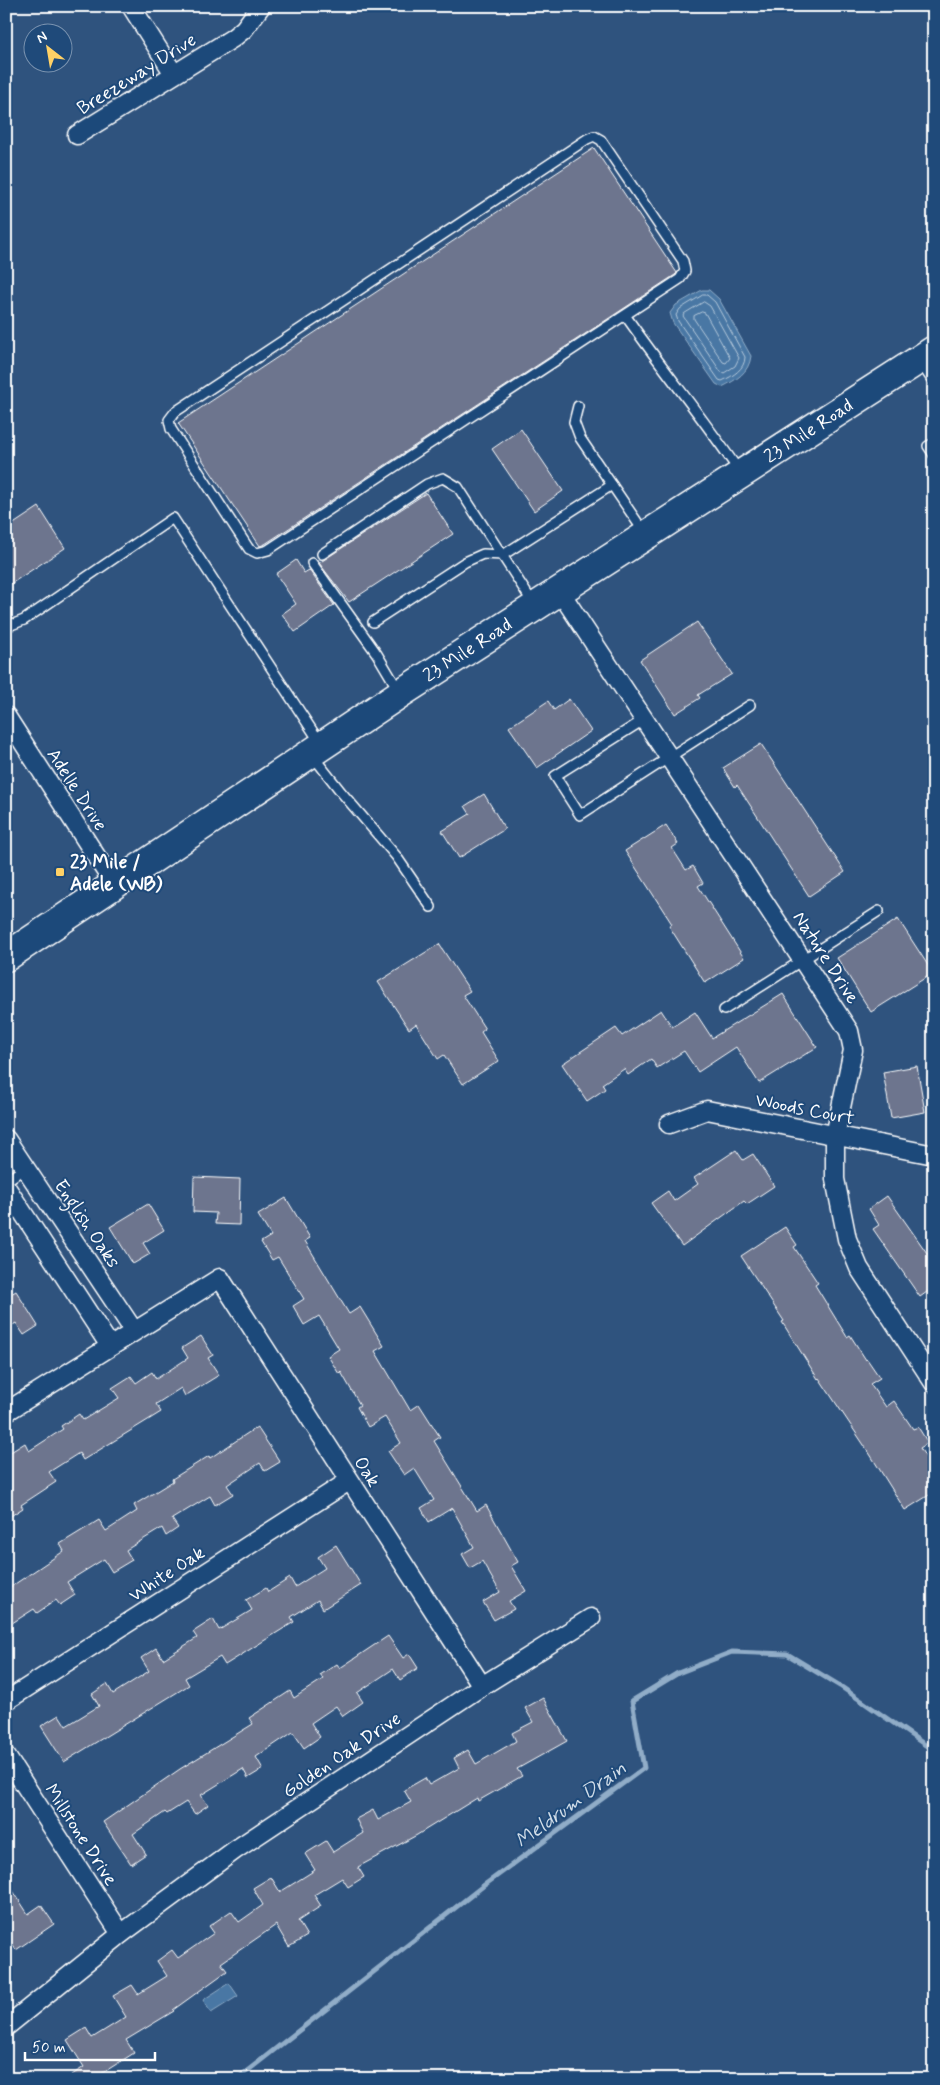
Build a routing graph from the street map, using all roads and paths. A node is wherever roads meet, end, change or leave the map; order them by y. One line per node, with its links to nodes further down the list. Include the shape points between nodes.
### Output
1 (131, 6): 3 (street)
2 (261, 6): 3 (street, Breezeway Drive, via 244,29)
3 (174, 74): 4 (street, Breezeway Drive)
4 (77, 135)
5 (625, 315): 5 (lane, via 680,279 685,271 683,261 601,140 594,136 175,412 169,420 171,429 250,549 257,553 268,550); 11 (lane)
6 (926, 355): 7 (lane); 11 (main road, 23 Mile Road)
7 (934, 383)
8 (578, 406): 12 (lane, via 574,422 580,438)
9 (934, 443): 10 (lane, via 928,446)
10 (934, 455)
11 (740, 473): 13 (main road, 23 Mile Road)
12 (612, 485): 13 (lane); 15 (lane)
13 (645, 535): 17 (main road, 23 Mile Road)
14 (322, 554): 15 (lane, via 427,484 443,478 458,487)
15 (503, 555): 18 (lane); 19 (lane, via 483,554 465,562)
16 (312, 563): 21 (lane)
17 (559, 590): 18 (main road, 23 Mile Road); 24 (street, Nature Drive)
18 (534, 606): 21 (main road, 23 Mile Road)
19 (373, 622)
20 (6, 627): 25 (lane, via 24,620 173,518)
21 (401, 693): 25 (main road, 23 Mile Road)
22 (750, 705): 26 (lane)
23 (6, 716): 27 (street, Adelle Drive)
24 (645, 719): 26 (street, Nature Drive); 26 (lane, via 555,776 580,815)
25 (316, 749): 27 (main road, 23 Mile Road); 28 (lane, via 342,794 396,856)
26 (669, 758): 31 (street, Nature Drive)
27 (114, 884): 30 (main road, 23 Mile Road)
28 (431, 907)
29 (879, 911): 31 (lane)
30 (6, 957)
31 (804, 959): 32 (lane); 34 (street, Nature Drive, via 842,1018 853,1050)
32 (724, 1010)
33 (669, 1124): 34 (street, Woods Court, via 706,1110)
34 (836, 1136): 36 (street, Woods Court); 42 (street, Nature Drive, via 835,1179 847,1239 860,1268)
35 (6, 1138): 37 (street, English Oaks)
36 (934, 1155)
37 (25, 1168): 38 (lane); 40 (street, English Oaks)
38 (6, 1181)
39 (6, 1187): 41 (street)
40 (134, 1331): 41 (street); 44 (street, Oak, via 220,1278)
41 (110, 1346): 43 (street)
42 (934, 1383)
43 (6, 1412)
44 (349, 1481): 46 (street, Oak); 47 (street, White Oak)
45 (590, 1618): 46 (street, Golden Oak Drive)
46 (482, 1686): 49 (street, Golden Oak Drive, via 235,1850)
47 (6, 1701)
48 (6, 1756): 49 (street, Millstone Drive)
49 (121, 1934): 50 (street, Golden Oak Drive)
50 (6, 2026)

